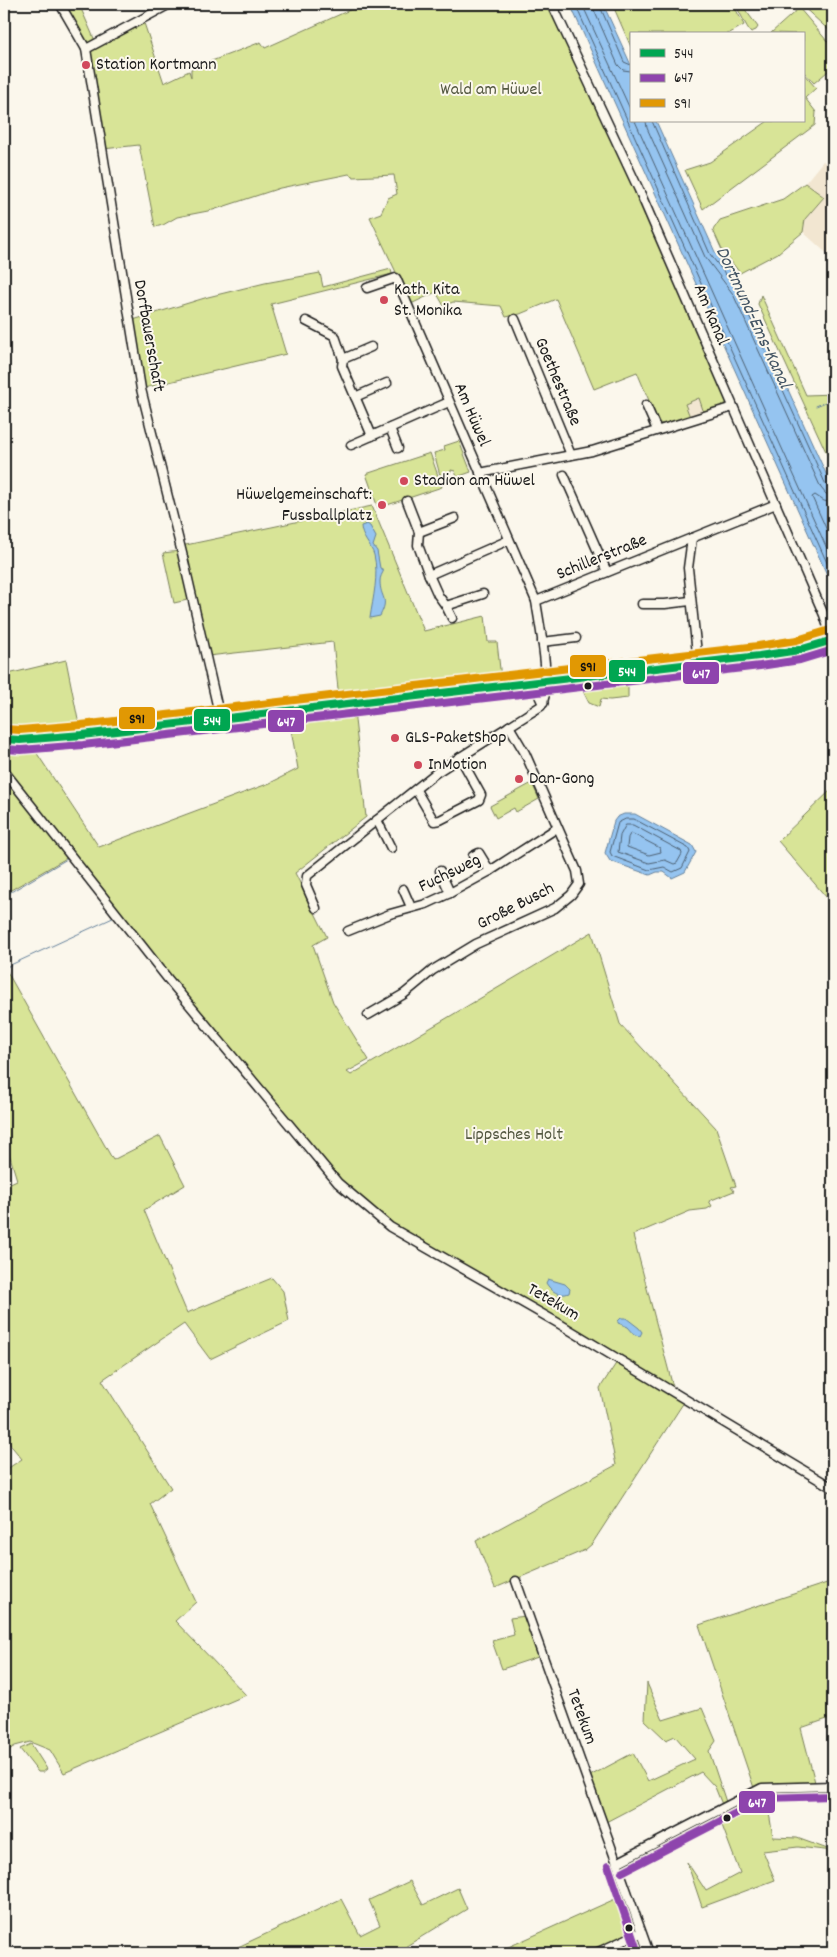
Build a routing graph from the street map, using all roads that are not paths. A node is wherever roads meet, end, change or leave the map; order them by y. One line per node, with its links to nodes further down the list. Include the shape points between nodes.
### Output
1 (60, 4): 4 (street)
2 (170, 4): 4 (street)
3 (552, 4): 14 (street, Am Kanal, via 639,190)
4 (86, 49): 44 (street, Dorfbauerschaft, via 142,389)
5 (367, 288): 12 (street, Am Hüwel, via 396,278)
6 (515, 320): 20 (street, Goethestraße)
7 (306, 321): 9 (street, via 335,336)
8 (370, 347): 9 (street)
9 (344, 359): 11 (street, via 342,366)
10 (387, 383): 11 (street)
11 (355, 397): 17 (street)
12 (450, 402): 15 (street); 21 (street, Am Hüwel)
13 (646, 405): 16 (street)
14 (733, 407): 16 (street); 24 (street, Am Kanal)
15 (390, 428): 17 (street); 19 (street)
16 (657, 430): 20 (street)
17 (372, 436): 18 (street)
18 (351, 445)
19 (398, 448)
20 (571, 455): 21 (street)
21 (480, 473): 28 (street, Am Hüwel)
22 (564, 475): 29 (street)
23 (407, 500): 26 (street)
24 (776, 504): 27 (street); 38 (street, Am Kanal)
25 (455, 518): 26 (street)
26 (419, 532): 30 (street, via 418,545)
27 (692, 538): 29 (street, Schillerstraße); 33 (street, via 688,568)
28 (509, 540): 30 (street); 32 (street, Am Hüwel)
29 (606, 572): 32 (street, Schillerstraße)
30 (429, 575): 35 (street)
31 (483, 594): 35 (street)
32 (536, 601): 39 (street, Am Hüwel)
33 (690, 602): 34 (street); 40 (street)
34 (642, 604)
35 (446, 606): 36 (street)
36 (452, 618)
37 (576, 638): 39 (street)
38 (833, 641): 40 (main road, via 779,653)
39 (542, 642): 41 (street, Am Hüwel)
40 (698, 663): 41 (main road)
41 (546, 680): 42 (main road); 43 (street, Am Hüwel)
42 (520, 683): 43 (main road, via 537,690); 44 (main road)
43 (543, 703): 45 (street)
44 (220, 718): 46 (main road, via 51,738)
45 (509, 726): 47 (street); 51 (street, Große Busch, via 526,753)
46 (4, 739)
47 (460, 756): 49 (street); 49 (street, via 481,795 479,800 434,821)
48 (4, 771): 62 (street, Tetekum, via 168,979 338,1183 390,1227 558,1323)
49 (416, 790): 50 (street)
50 (377, 820): 52 (street); 59 (street, via 306,876 306,885)
51 (557, 828): 55 (street, Fuchsweg); 61 (street, Große Busch, via 579,884 572,895 555,908 476,944)
52 (391, 848)
53 (473, 856): 55 (street, via 479,853)
54 (440, 871): 57 (street)
55 (490, 871): 57 (street, Fuchsweg)
56 (403, 889): 58 (street)
57 (450, 893): 58 (street, Fuchsweg)
58 (411, 907): 60 (street, Fuchsweg)
59 (316, 908)
60 (348, 931)
61 (368, 1015)
62 (833, 1488)
63 (516, 1581): 65 (street, Tetekum)
64 (833, 1786): 65 (street, via 762,1788)
65 (617, 1863): 66 (street, Tetekum)
66 (640, 1933): 67 (street); 68 (street, Tetekum)
67 (596, 1953)
68 (649, 1953)

